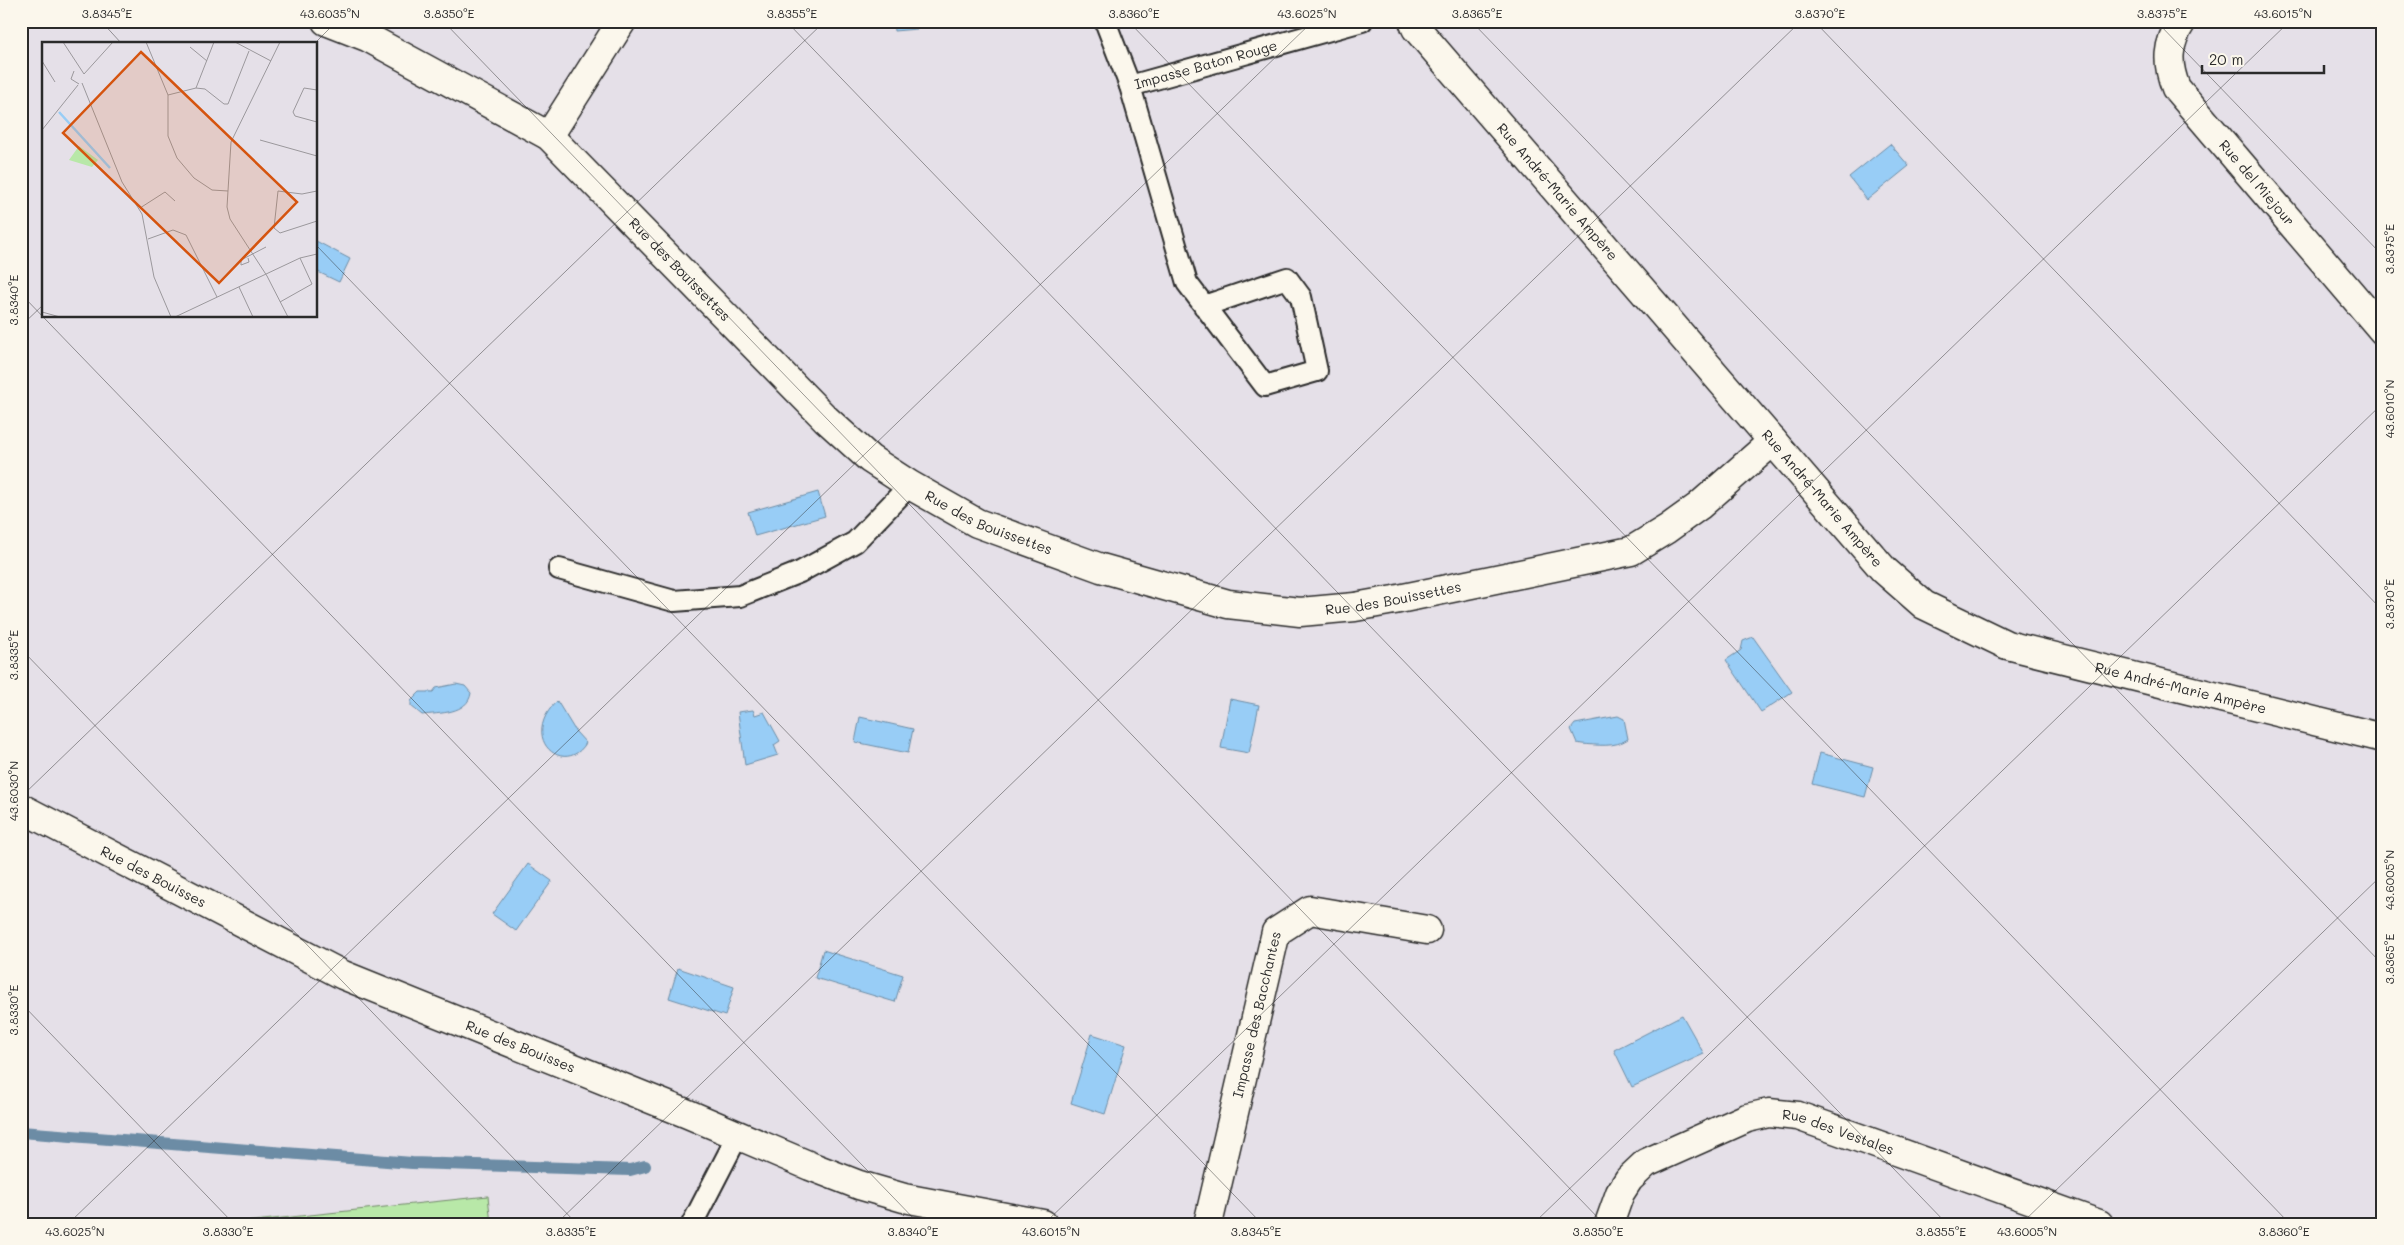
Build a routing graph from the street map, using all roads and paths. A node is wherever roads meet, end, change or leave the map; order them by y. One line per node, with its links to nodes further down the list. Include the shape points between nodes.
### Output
1 (326, 21): 8 (street, Rue des Bouissettes, via 367,37)
2 (622, 21): 8 (street)
3 (1105, 21): 7 (lane)
4 (1362, 21): 7 (lane, Impasse Baton Rouge)
5 (1413, 21): 11 (street, Rue André-Marie Ampère)
6 (2182, 21): 10 (street, Rue del Miejour, via 2168,52 2176,88)
7 (1130, 86): 9 (lane, Impasse Baton Rouge, via 1188,283)
8 (549, 136): 12 (street, Rue des Bouissettes, via 826,419 870,458)
9 (1204, 306): 9 (lane, Impasse Baton Rouge, via 1265,386 1317,371 1301,297 1287,278)
10 (2383, 331)
11 (1773, 441): 12 (street, Rue des Bouissettes, via 1699,506 1631,550 1394,600 1300,612 1228,604 1101,568 977,524); 14 (street, Rue André-Marie Ampère, via 1884,570 1924,605 1963,626 2007,645)
12 (910, 485): 13 (lane, via 855,542 800,572 740,596 674,601)
13 (559, 569)
14 (2383, 738)
15 (21, 808): 17 (street, Rue des Bouisses, via 343,974)
16 (1426, 930): 20 (street, Impasse des Bacchantes, via 1310,910 1276,932)
17 (738, 1135): 18 (lane); 19 (street, Rue des Bouisses, via 859,1185 904,1198)
18 (692, 1224)
19 (1043, 1224)
20 (1208, 1224)
21 (1608, 1224): 22 (street, Rue des Vestales, via 1620,1193 1646,1163 1747,1118 1770,1113 1798,1116)
22 (2099, 1224)

